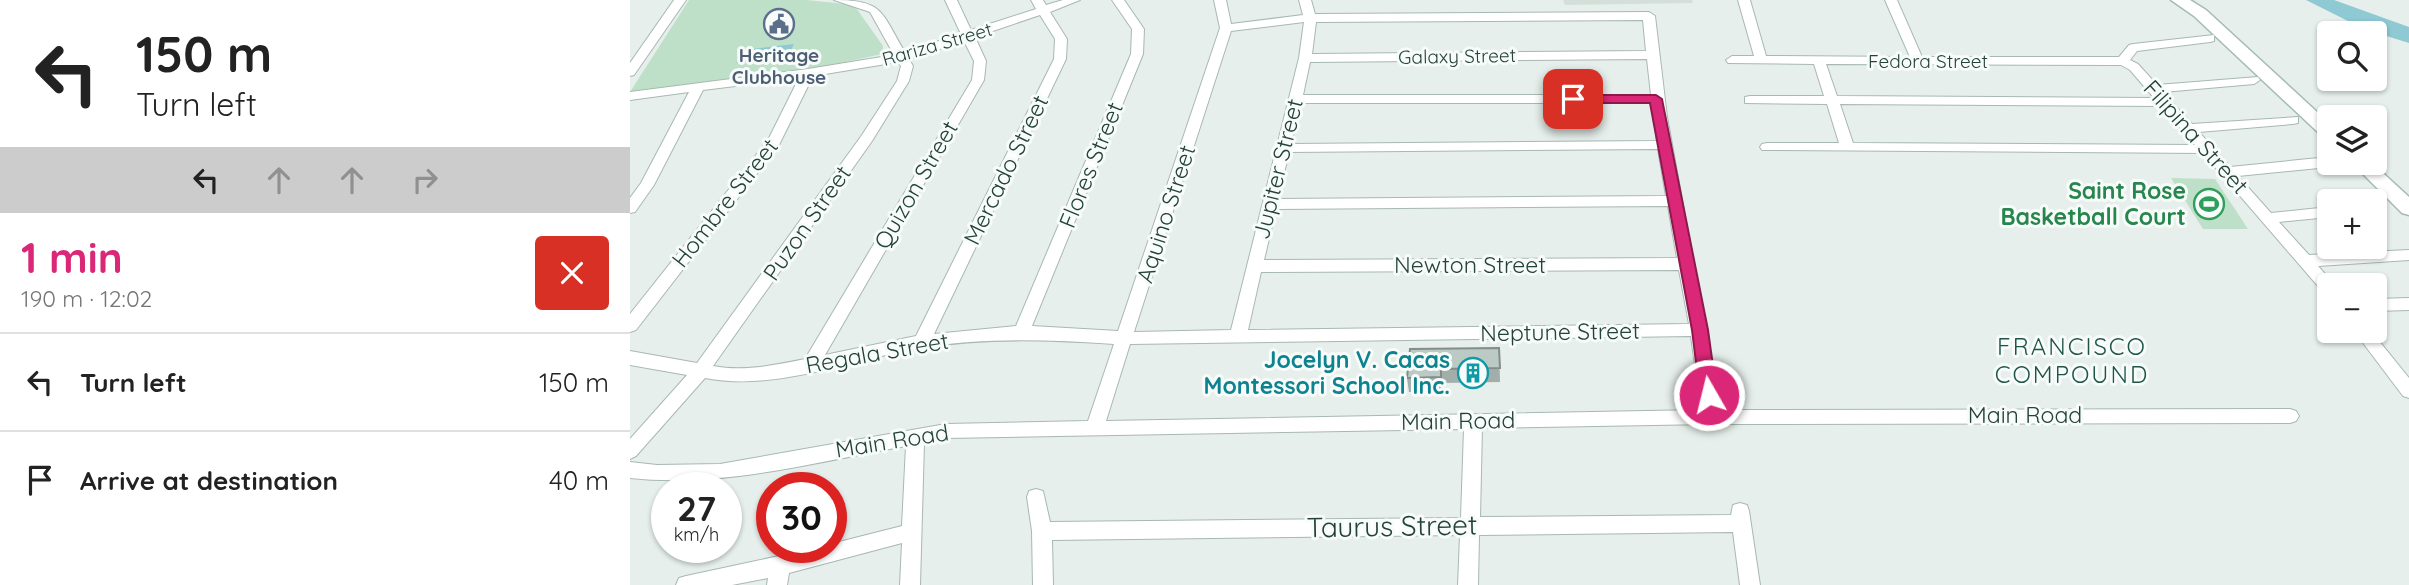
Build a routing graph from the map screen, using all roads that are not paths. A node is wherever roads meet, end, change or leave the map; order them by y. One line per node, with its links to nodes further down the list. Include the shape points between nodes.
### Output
1 (681, 0): 30 (street)
2 (840, 0): 23 (street, via 874,10)
3 (951, 0): 20 (street, Quizon Street)
4 (1074, 0): 14 (street, Rariza Street)
5 (1118, 0): 67 (street, Flores Street, via 1138,29 1137,54)
6 (1220, 0): 19 (street)
7 (1305, 0): 18 (street, Jupiter Street)
8 (1417, 0): 16 (street)
9 (1482, 0): 15 (street)
10 (1549, 0): 17 (street)
11 (1744, 0): 25 (street)
12 (1891, 0): 28 (street)
13 (2179, 0): 42 (street, via 2209,21)
14 (1041, 5): 20 (street, Rariza Street); 70 (street, Mercado Street, via 1061,39 1060,59)
15 (1488, 14): 16 (street); 17 (street)
16 (1419, 15): 18 (street)
17 (1554, 15): 22 (street, via 1648,16)
18 (1310, 18): 19 (street); 24 (street, Jupiter Street)
19 (1226, 27): 69 (street, Aquino Street)
20 (971, 36): 23 (street, Rariza Street); 73 (street, Quizon Street, via 980,61 978,80)
21 (2210, 38): 29 (street, Filipina Street, via 2133,48)
22 (1651, 55): 24 (street, Galaxy Street); 37 (street)
23 (903, 57): 31 (street, Rariza Street); 74 (street, Puzon Street, via 907,66 903,81 867,138)
24 (1305, 58): 36 (street, Jupiter Street)
25 (1761, 59): 26 (street, Fedora Street); 27 (street, Fedora Street)
26 (1732, 60)
27 (1819, 61): 28 (street, Fedora Street); 38 (street)
28 (1919, 61): 29 (street, Fedora Street)
29 (2123, 61): 34 (street, Filipina Street)
30 (630, 72)
31 (808, 73): 33 (street, Rariza Street); 65 (street, Hombre Street, via 774,142)
32 (2254, 80): 34 (street)
33 (698, 88): 35 (street, Rariza Street); 54 (street)
34 (2153, 89): 40 (street, Filipina Street)
35 (630, 96)
36 (1296, 99): 37 (street); 46 (street, Jupiter Street)
37 (1656, 99): 44 (street)
38 (1832, 99): 39 (street); 40 (street); 47 (street)
39 (1749, 100)
40 (2164, 103): 43 (street, Filipina Street)
41 (2293, 120): 43 (street)
42 (2317, 122)
43 (2187, 129): 48 (street, Filipina Street)
44 (1664, 145): 46 (street); 52 (street)
45 (1767, 147): 47 (street)
46 (1283, 148): 53 (street, Jupiter Street)
47 (1848, 148): 48 (street)
48 (2206, 149): 50 (street, Filipina Street)
49 (2317, 163): 50 (street)
50 (2227, 172): 57 (street, Filipina Street)
51 (2374, 175): 55 (street)
52 (1674, 201): 53 (street); 60 (street)
53 (1268, 204): 61 (street, Jupiter Street)
54 (630, 208)
55 (2409, 208)
56 (2317, 213): 57 (street)
57 (2268, 218): 59 (street, Filipina Street)
58 (2409, 255): 59 (street)
59 (2307, 261): 62 (street, Filipina Street)
60 (1685, 264): 61 (street, Newton Street); 66 (street)
61 (1254, 266): 68 (street, Jupiter Street)
62 (2317, 273)
63 (2409, 304): 64 (street)
64 (2387, 305)
65 (630, 326)
66 (1700, 330): 68 (street, Neptune Street); 77 (street)
67 (1022, 332): 69 (street, Regala Street); 70 (street, Regala Street)
68 (1238, 337): 69 (street, Neptune Street)
69 (1126, 338): 79 (street, Aquino Street)
70 (922, 341): 73 (street, Regala Street)
71 (2371, 343): 75 (street)
72 (630, 358): 74 (street, Regala Street)
73 (810, 365): 74 (street, Regala Street, via 729,376)
74 (699, 372): 81 (street, Puzon Street)
75 (2409, 391)
76 (2290, 416): 77 (street, Main Road)
77 (1711, 417): 78 (street, Main Road)
78 (1473, 421): 79 (street, Main Road); 84 (street)
79 (1096, 427): 80 (street, Main Road)
80 (915, 435): 82 (street, Main Road, via 720,472); 86 (street)
81 (630, 451)
82 (630, 470)
83 (1036, 497): 85 (street)
84 (1469, 525): 85 (street, Taurus Street); 91 (street); 92 (street, Taurus Street, via 1741,517)
85 (1042, 531): 90 (street)
86 (912, 532): 87 (street); 89 (street)
87 (779, 576): 88 (street)
88 (686, 585)
89 (910, 585)
90 (1043, 585)
91 (1468, 585)
92 (1751, 585)

